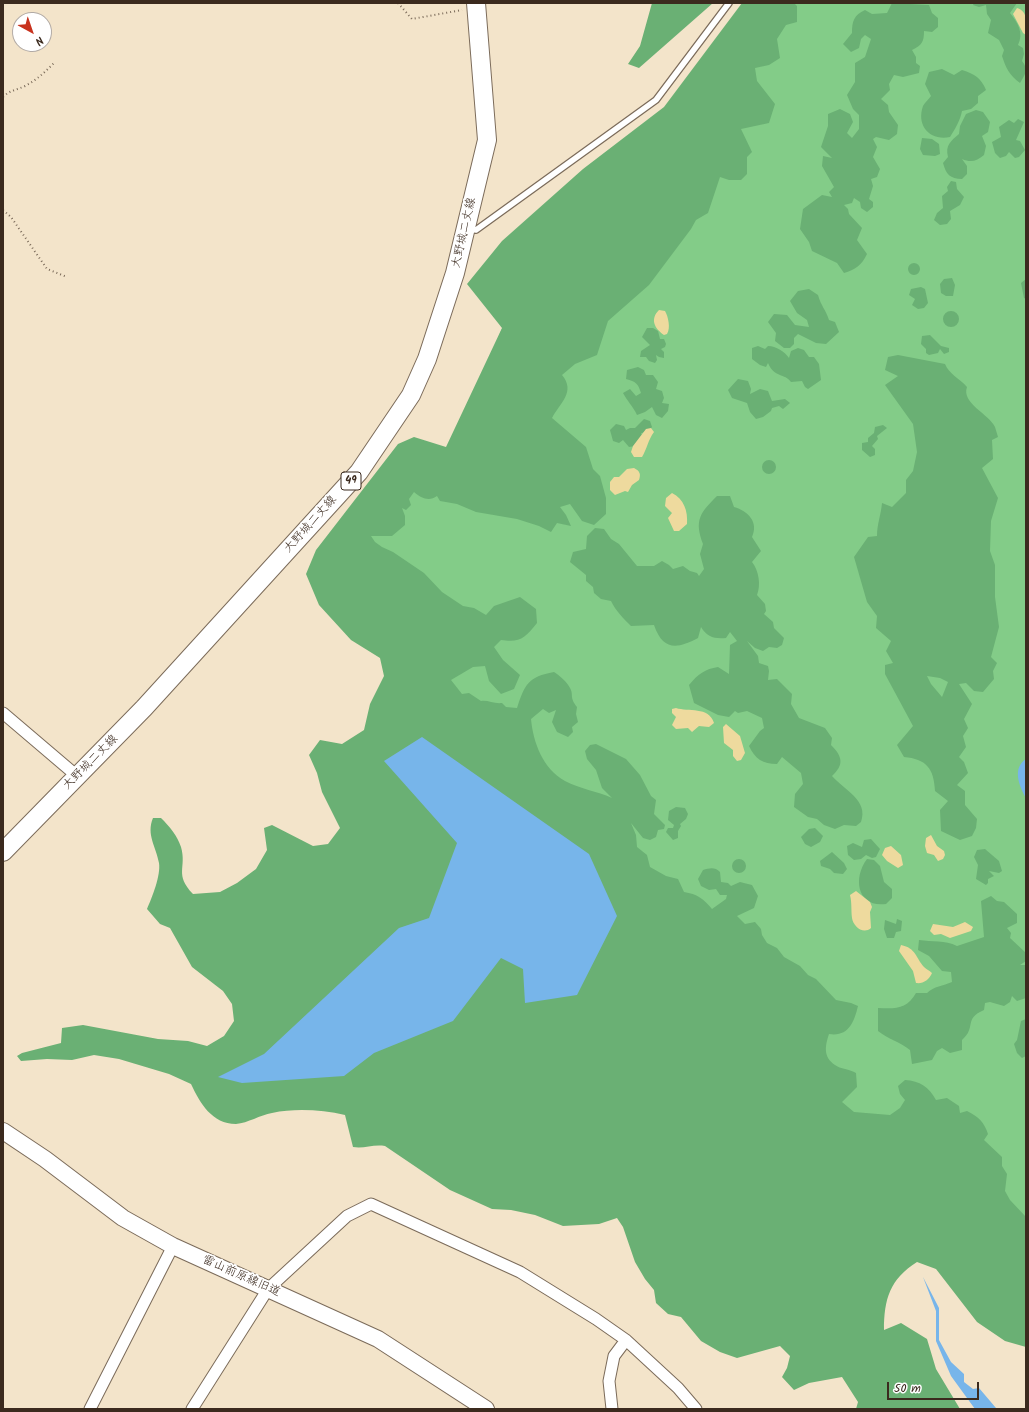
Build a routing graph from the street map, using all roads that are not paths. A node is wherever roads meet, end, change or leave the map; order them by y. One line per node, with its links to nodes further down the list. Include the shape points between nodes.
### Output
1 (729, 3): 3 (lane, via 656,100 476,230)
2 (476, 5): 3 (main road, 大野城二丈線 / 49, via 486,140)
3 (466, 228): 5 (main road, 大野城二丈線 / 49, via 427,359 411,395 359,472 144,708)
4 (3, 713): 5 (street)
5 (77, 776): 6 (main road, 大野城二丈線 / 49)
6 (3, 852)
7 (3, 1131): 8 (street, 雷山前原線旧道, via 123,1218)
8 (174, 1246): 9 (street, 雷山前原線旧道); 11 (street)
9 (268, 1289): 10 (street, via 347,1216 370,1204 520,1272); 12 (street); 13 (street, 雷山前原線旧道, via 378,1339)
10 (626, 1340): 14 (street, via 614,1356 609,1381); 15 (street, via 678,1388)
11 (90, 1409)
12 (192, 1409)
13 (486, 1409)
14 (612, 1409)
15 (696, 1409)

